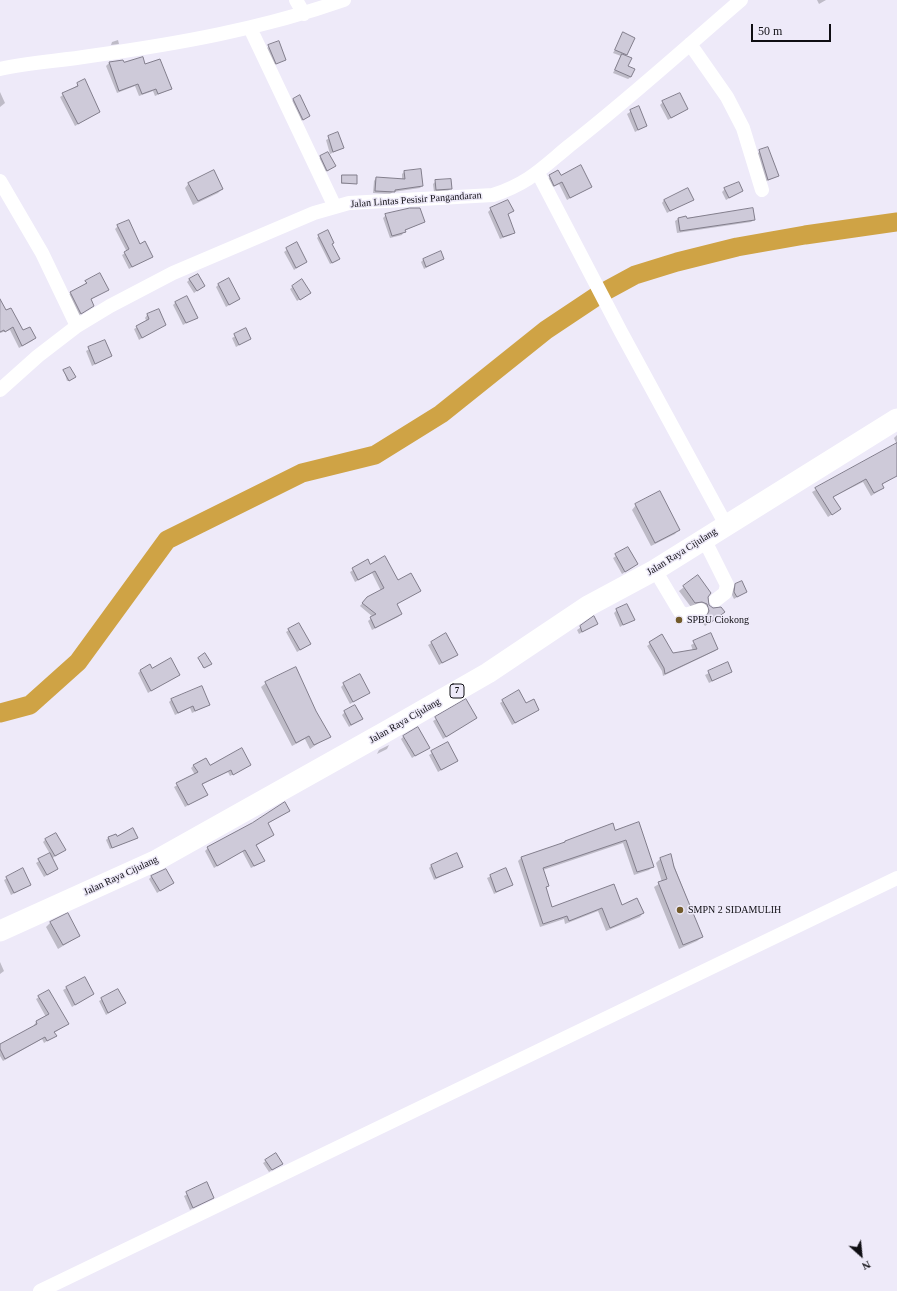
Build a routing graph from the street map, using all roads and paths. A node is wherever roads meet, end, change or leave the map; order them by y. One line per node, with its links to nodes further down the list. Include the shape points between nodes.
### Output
1 (296, 0): 4 (street)
2 (344, 0): 4 (street)
3 (741, 0): 6 (street, Jalan Lintas Pesisir Pangandaran)
4 (304, 14): 5 (street)
5 (250, 28): 7 (street); 11 (street)
6 (690, 44): 8 (street, Jalan Lintas Pesisir Pangandaran, via 605,119); 10 (street, via 727,97 743,128)
7 (0, 69)
8 (538, 173): 11 (street, Jalan Lintas Pesisir Pangandaran, via 514,188 493,194 349,203); 15 (street)
9 (0, 181): 12 (street, via 42,253)
10 (762, 190)
11 (335, 207): 12 (street, Jalan Lintas Pesisir Pangandaran, via 314,213 173,272)
12 (77, 326): 13 (street, Jalan Lintas Pesisir Pangandaran)
13 (0, 390)
14 (897, 419): 15 (highway, Jalan Raya Cijulang / 7)
15 (726, 525): 16 (highway, Jalan Raya Cijulang / 7)
16 (704, 539): 17 (highway, Jalan Raya Cijulang / 7); 18 (street, via 727,585 725,593)
17 (655, 570): 19 (street, via 680,612 686,615); 21 (highway, Jalan Raya Cijulang / 7, via 588,606 488,673 231,820 157,860)
18 (716, 600)
19 (701, 610)
20 (897, 878): 22 (street)
21 (0, 931)
22 (40, 1291)

